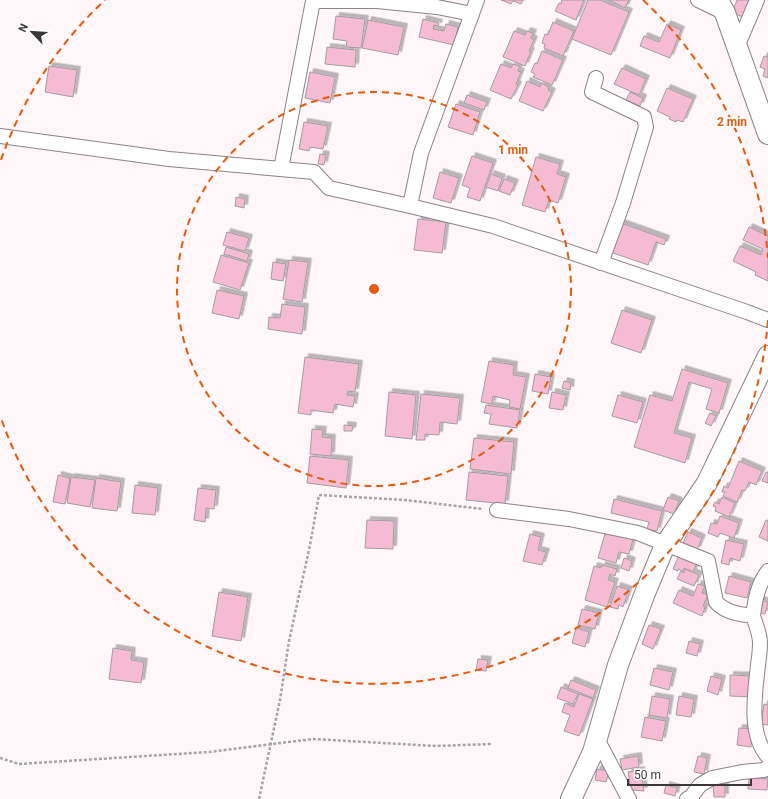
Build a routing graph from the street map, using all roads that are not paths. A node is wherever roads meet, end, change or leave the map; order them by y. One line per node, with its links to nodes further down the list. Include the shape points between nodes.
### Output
1 (477, 0): 5 (street)
2 (698, 0): 4 (street)
3 (757, 0): 6 (street)
4 (722, 6): 6 (street)
5 (472, 14): 10 (street, via 437,7 376,1 312,1); 11 (street, via 421,153)
6 (737, 47): 8 (street)
7 (596, 78): 12 (street, via 592,92 644,117 646,127 624,202)
8 (768, 134)
9 (0, 136): 10 (street, via 169,159)
10 (281, 169): 11 (street, via 314,172 329,188)
11 (410, 206): 12 (street, via 493,226)
12 (601, 263): 13 (street)
13 (768, 320)
14 (768, 356): 16 (street, via 707,483)
15 (497, 510): 16 (street, via 569,519 638,533)
16 (665, 544): 18 (street, via 708,561 716,602 731,612); 19 (street, via 618,666)
17 (768, 571): 18 (street, via 762,579 754,602)
18 (753, 616): 20 (street, via 760,644 754,699 756,734)
19 (597, 739): 22 (street); 23 (street)
20 (768, 757)
21 (768, 767): 24 (street, via 764,770 712,778 700,785)
22 (571, 799)
23 (630, 799)
24 (687, 799)

